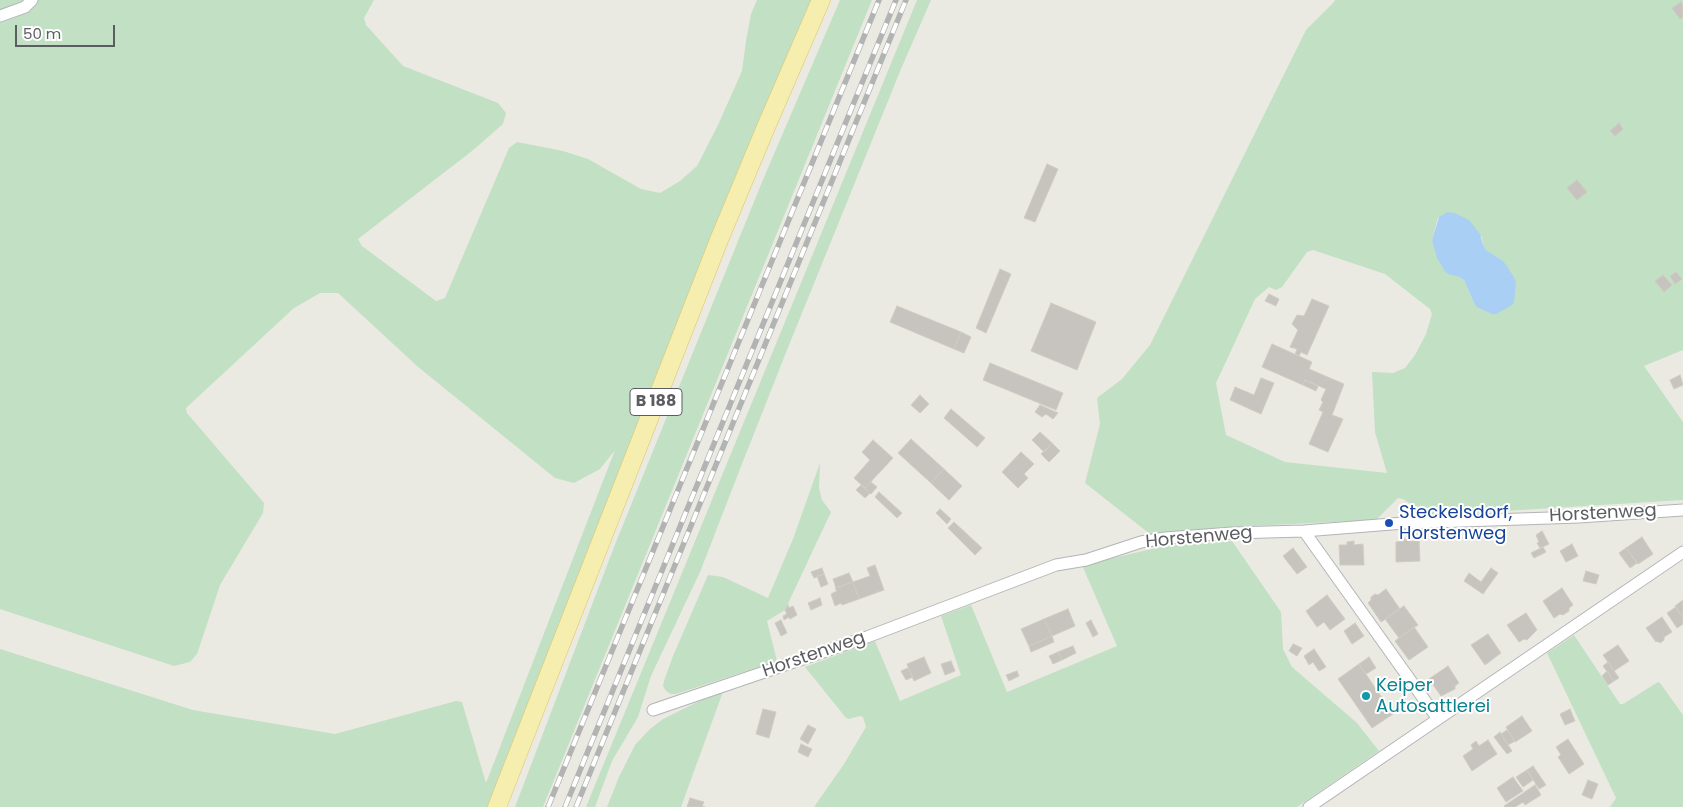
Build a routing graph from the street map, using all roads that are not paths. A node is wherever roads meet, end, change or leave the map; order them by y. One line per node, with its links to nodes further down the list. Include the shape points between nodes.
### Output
1 (32, 0): 3 (street, via 25,7)
2 (821, 0): 9 (main road, B 188, via 719,240)
3 (0, 16)
4 (1683, 510): 5 (street, Horstenweg)
5 (1304, 531): 7 (street, Horstenweg, via 1165,538 1056,565 866,637); 8 (street)
6 (1683, 552): 8 (street)
7 (653, 710)
8 (1438, 719): 10 (street)
9 (497, 807)
10 (1309, 807)

